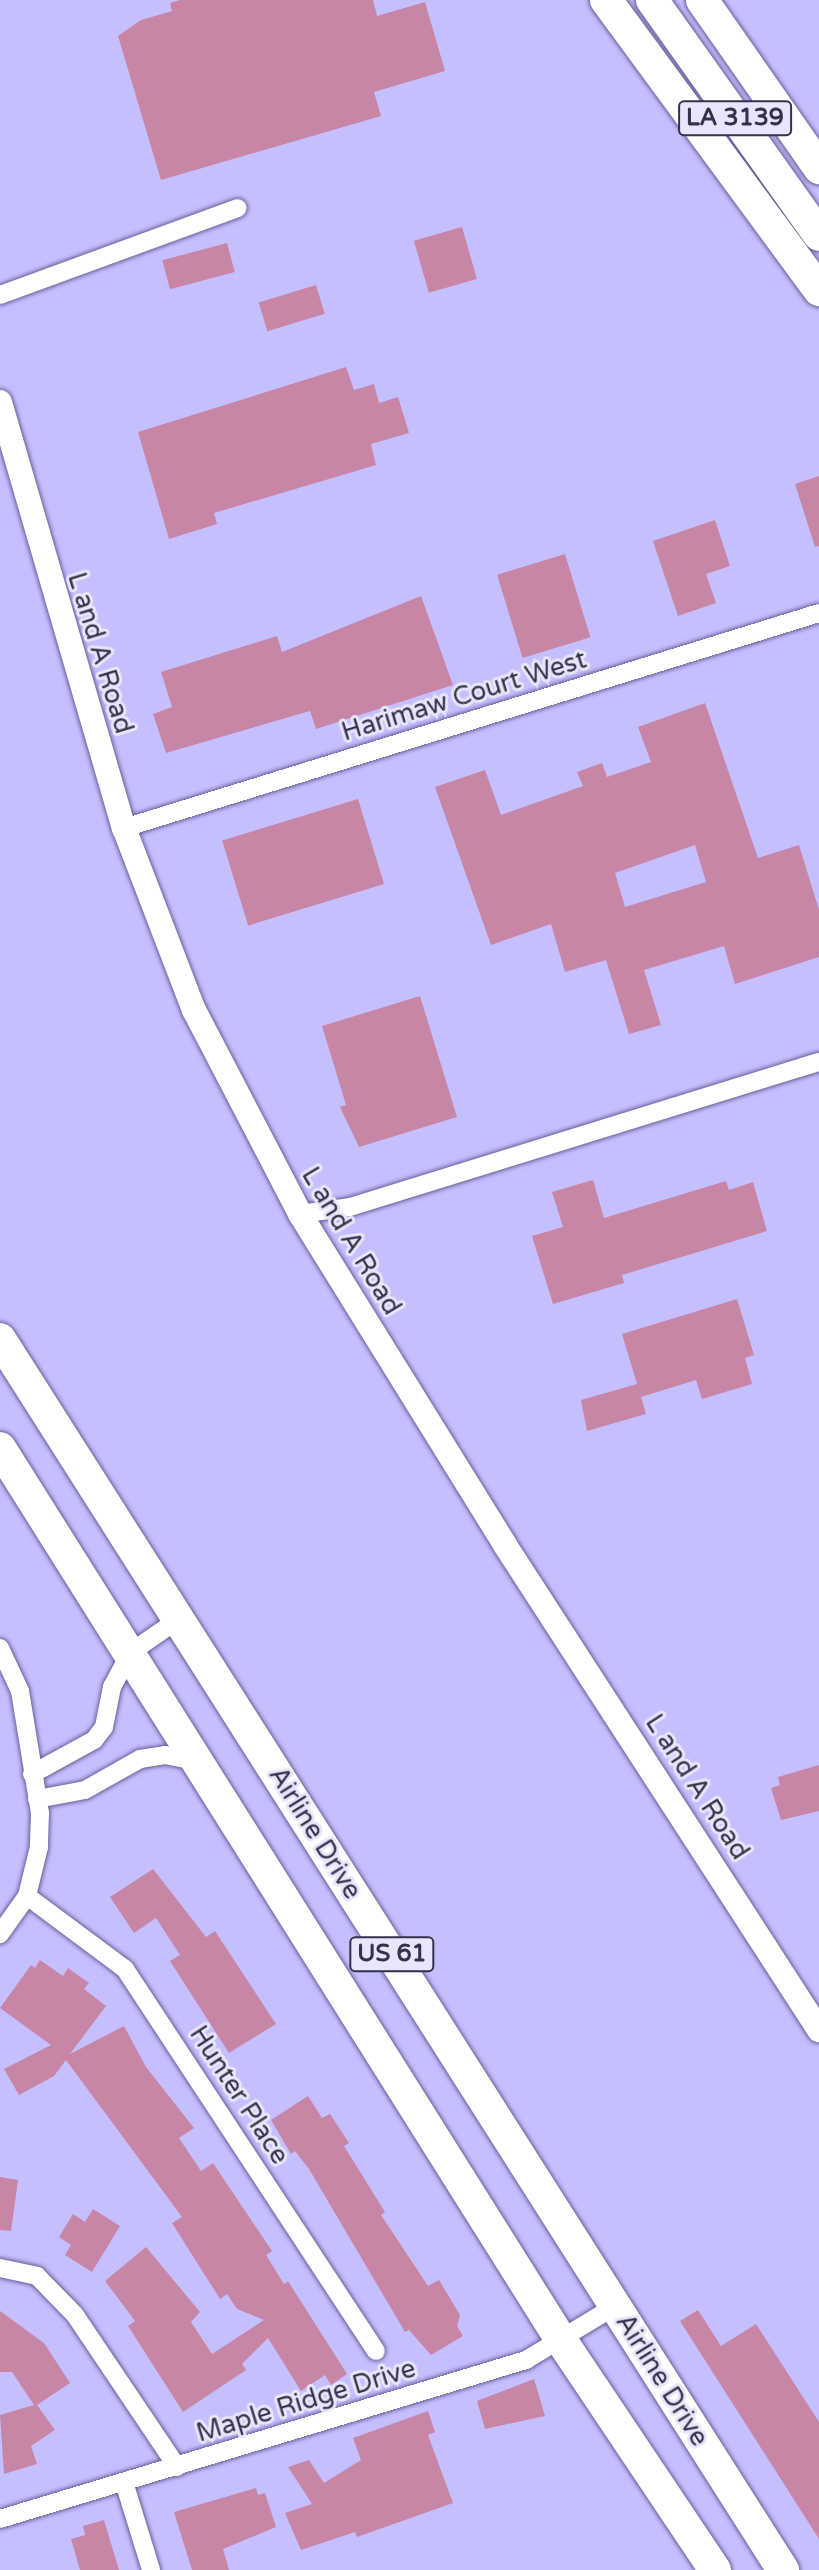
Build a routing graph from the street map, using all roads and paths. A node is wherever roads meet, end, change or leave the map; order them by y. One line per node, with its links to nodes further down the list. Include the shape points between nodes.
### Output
1 (606, 0): 7 (highway)
2 (652, 0): 6 (highway, LA 3139)
3 (702, 0): 4 (highway, LA 3139)
4 (819, 168)
5 (238, 208): 8 (street)
6 (819, 235)
7 (819, 290)
8 (0, 295)
9 (0, 402): 11 (street, L and A Road)
10 (819, 613): 11 (street, Harimaw Court West)
11 (124, 828): 13 (street, L and A Road, via 194,1010)
12 (819, 1062): 13 (street, via 350,1207)
13 (300, 1214): 24 (street, L and A Road, via 505,1545)
14 (0, 1339): 16 (highway, Airline Drive / US 61)
15 (0, 1448): 18 (highway, US 61)
16 (179, 1619): 18 (street); 26 (highway, Airline Drive / US 61)
17 (0, 1648): 20 (street, via 20,1691)
18 (131, 1652): 19 (highway, US 61); 20 (street, via 112,1687 104,1727 76,1754)
19 (200, 1762): 21 (street, via 165,1755 140,1759 85,1790); 27 (highway, US 61)
20 (32, 1774): 21 (street)
21 (37, 1799): 22 (street, via 39,1847)
22 (27, 1896): 23 (street); 28 (street, Hunter Place, via 125,1969)
23 (0, 1934)
24 (819, 2030)
25 (0, 2268): 29 (street, via 37,2276 75,2315)
26 (615, 2306): 27 (street, Maple Ridge Drive); 34 (highway, Airline Drive / US 61)
27 (561, 2340): 29 (street, Maple Ridge Drive, via 526,2360); 33 (highway, US 61)
28 (376, 2351)
29 (177, 2467): 30 (street, Maple Ridge Drive)
30 (124, 2482): 31 (street, Maple Ridge Drive); 32 (street)
31 (0, 2519)
32 (151, 2570)
33 (715, 2570)
34 (783, 2570)

